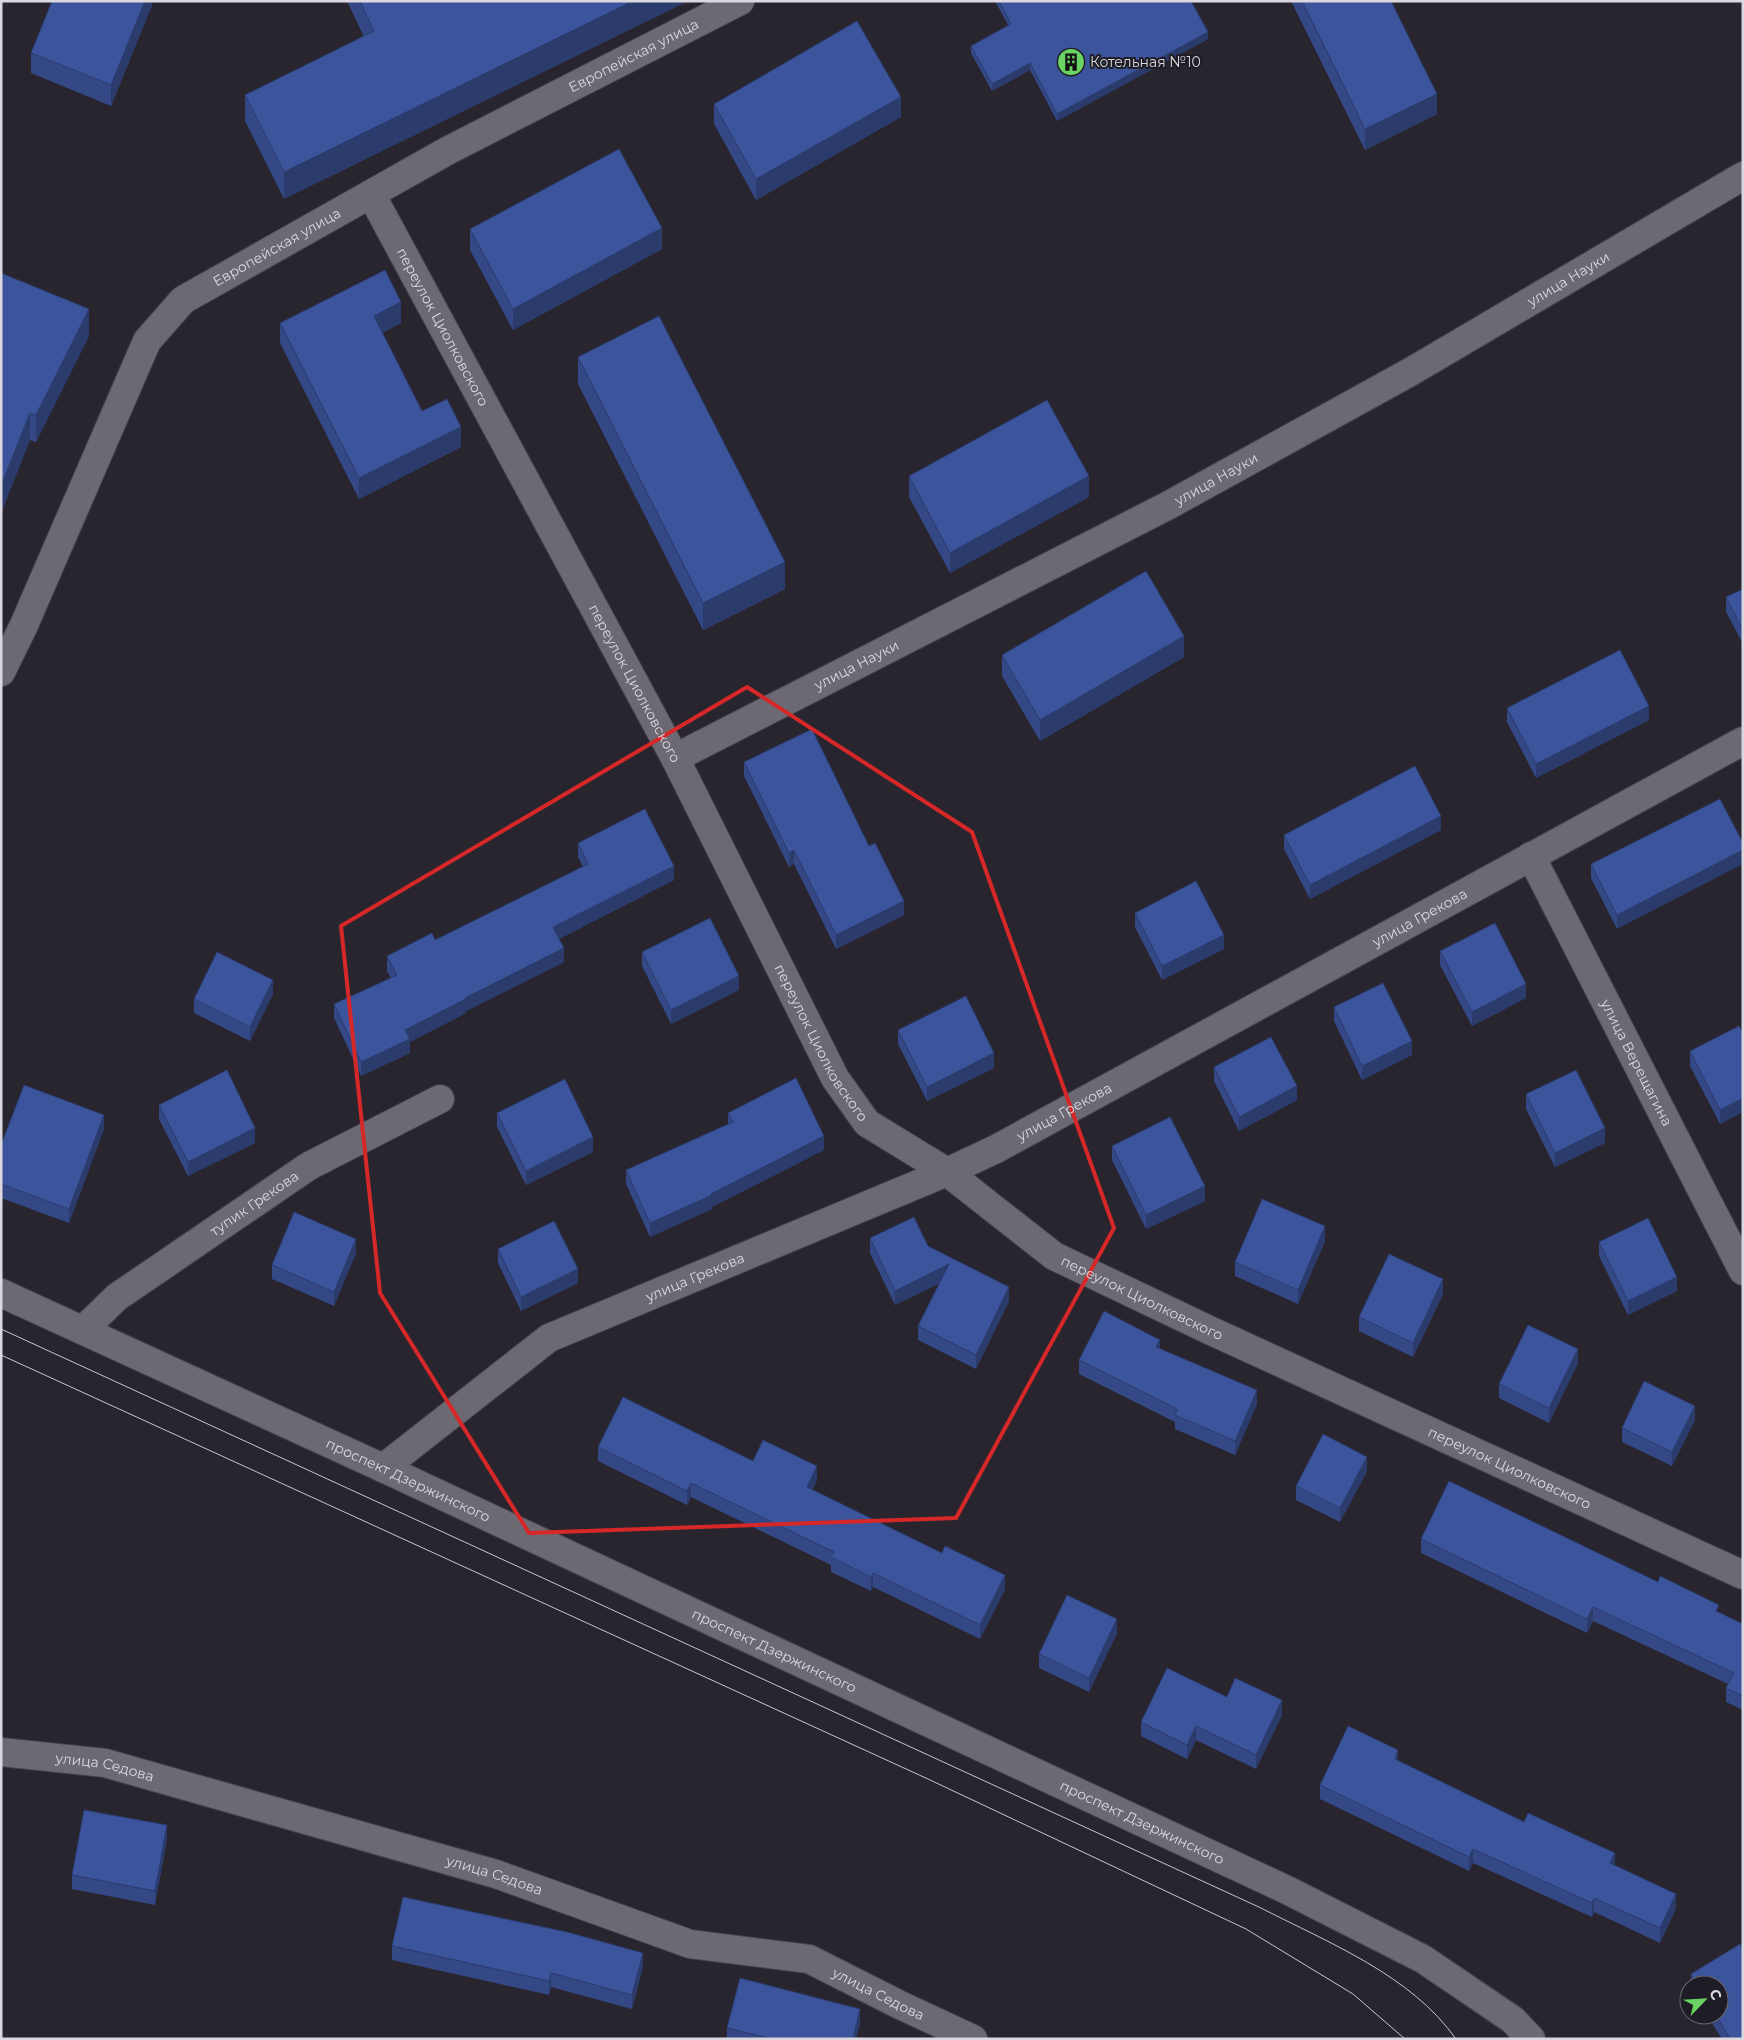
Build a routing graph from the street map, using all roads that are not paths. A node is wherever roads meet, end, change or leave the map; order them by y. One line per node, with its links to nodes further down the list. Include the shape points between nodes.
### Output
1 (740, 1): 3 (street, Европейская улица, via 446,151)
2 (1743, 176): 6 (street, улица Науки, via 1412,371 1178,500)
3 (371, 194): 4 (street, Европейская улица, via 182,300 147,341); 6 (street, переулок Циолковского)
4 (1, 672)
5 (1743, 741): 7 (street, улица Грекова)
6 (676, 758): 9 (street, переулок Циолковского, via 834,1078 867,1123)
7 (1531, 856): 9 (street, улица Грекова, via 996,1149); 10 (street, улица Верещагина)
8 (440, 1099): 12 (street, тупик Грекова, via 309,1166 117,1297)
9 (947, 1172): 13 (street, улица Грекова, via 549,1338); 14 (street, переулок Циолковского, via 1054,1256 1216,1334)
10 (1743, 1271)
11 (1, 1292): 12 (street, проспект Дзержинского)
12 (84, 1329): 13 (street, проспект Дзержинского)
13 (383, 1468): 17 (street, проспект Дзержинского, via 1287,1890 1423,1959 1513,2020)
14 (1743, 1575)
15 (1, 1752): 16 (street, улица Седова, via 105,1763 496,1874 690,1944 809,1959)
16 (973, 2039)
17 (1532, 2039)

